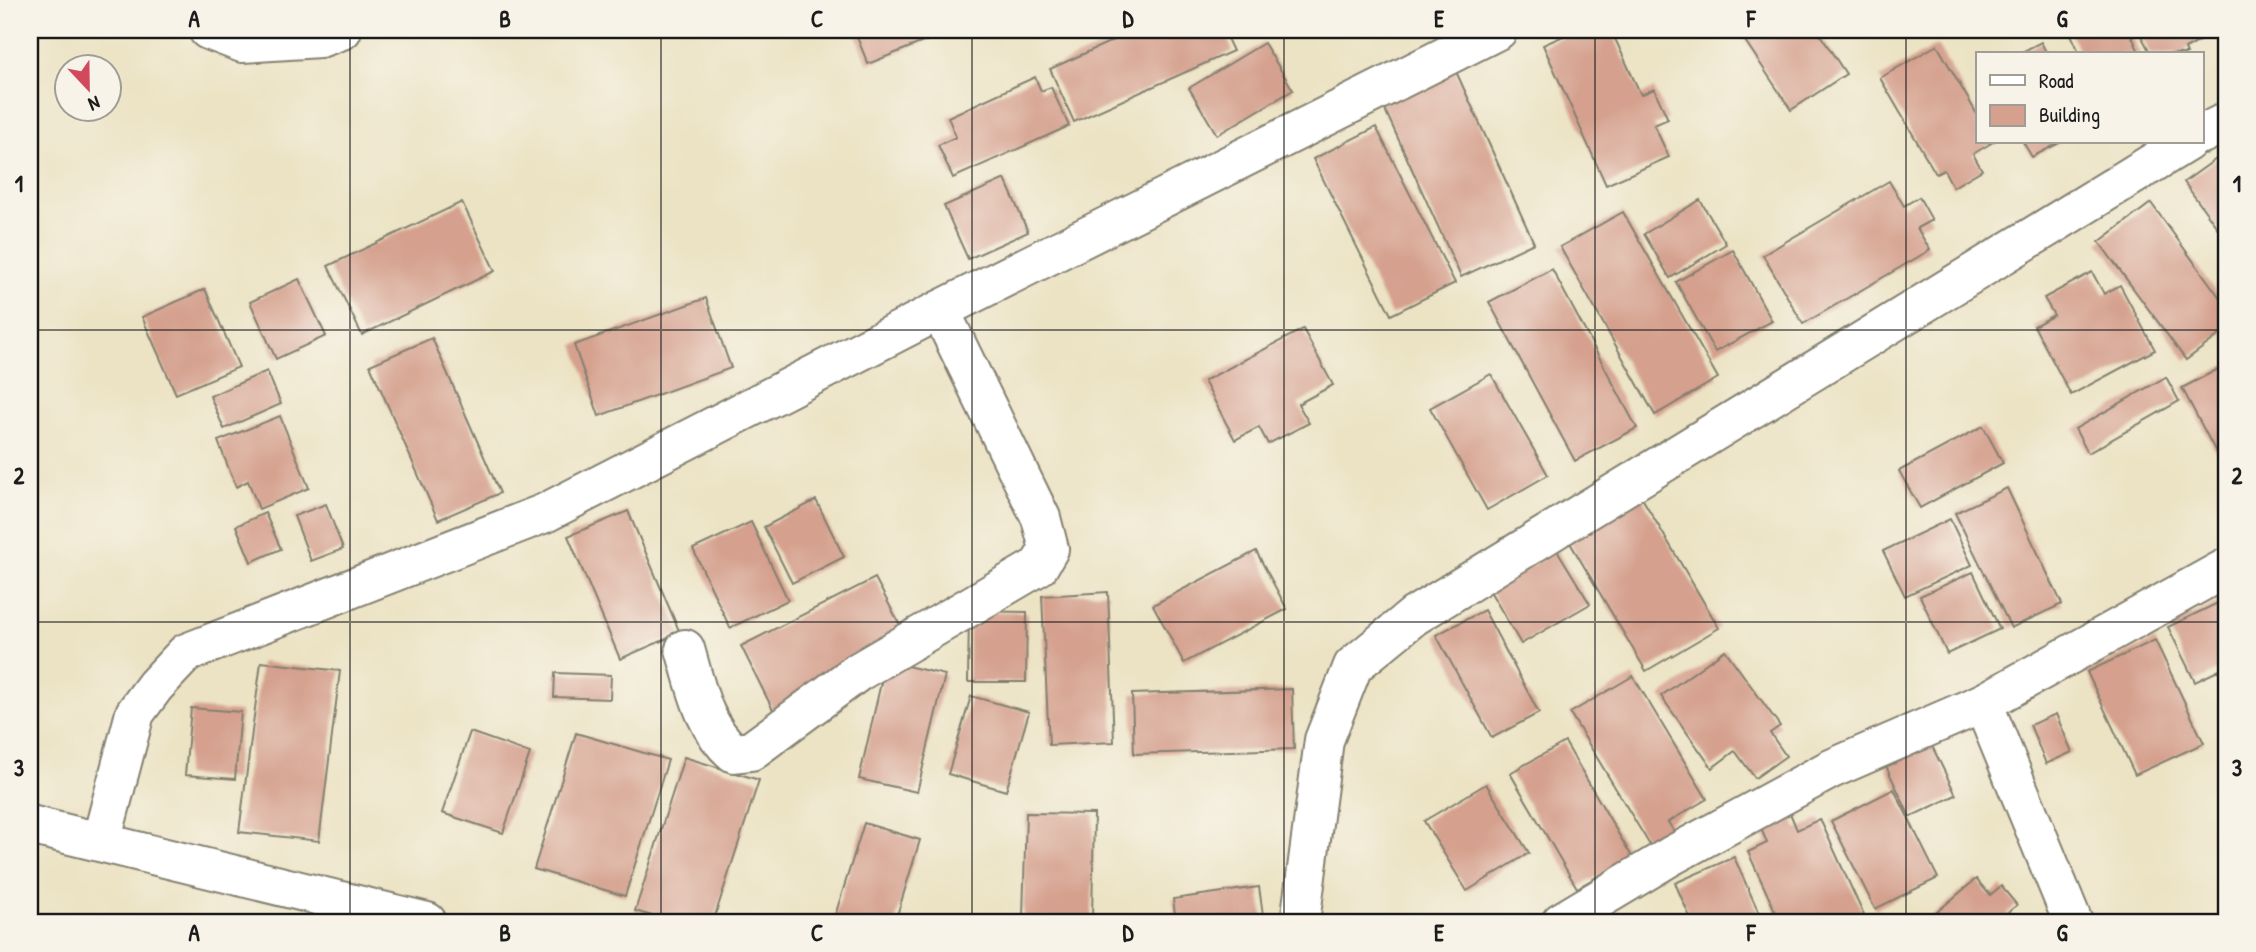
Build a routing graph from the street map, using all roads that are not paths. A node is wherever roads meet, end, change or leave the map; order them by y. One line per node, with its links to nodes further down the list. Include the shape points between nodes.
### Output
1 (208, 30): 2 (street, via 242,43 320,38)
2 (342, 30)
3 (1498, 30): 7 (street)
4 (2226, 122): 5 (street)
5 (2204, 133)
6 (2184, 144): 14 (street, via 1414,616 1353,666 1324,740)
7 (940, 310): 9 (street, via 1041,518 1049,549 1039,566 858,672 751,751 734,753 717,739); 12 (street, via 545,513 186,653 135,713)
8 (2226, 568): 10 (street)
9 (685, 649)
10 (1983, 703): 15 (street, via 1831,769); 16 (street)
11 (30, 825): 12 (street)
12 (101, 842): 13 (street)
13 (426, 922)
14 (1300, 922)
15 (1560, 922)
16 (2073, 922)

